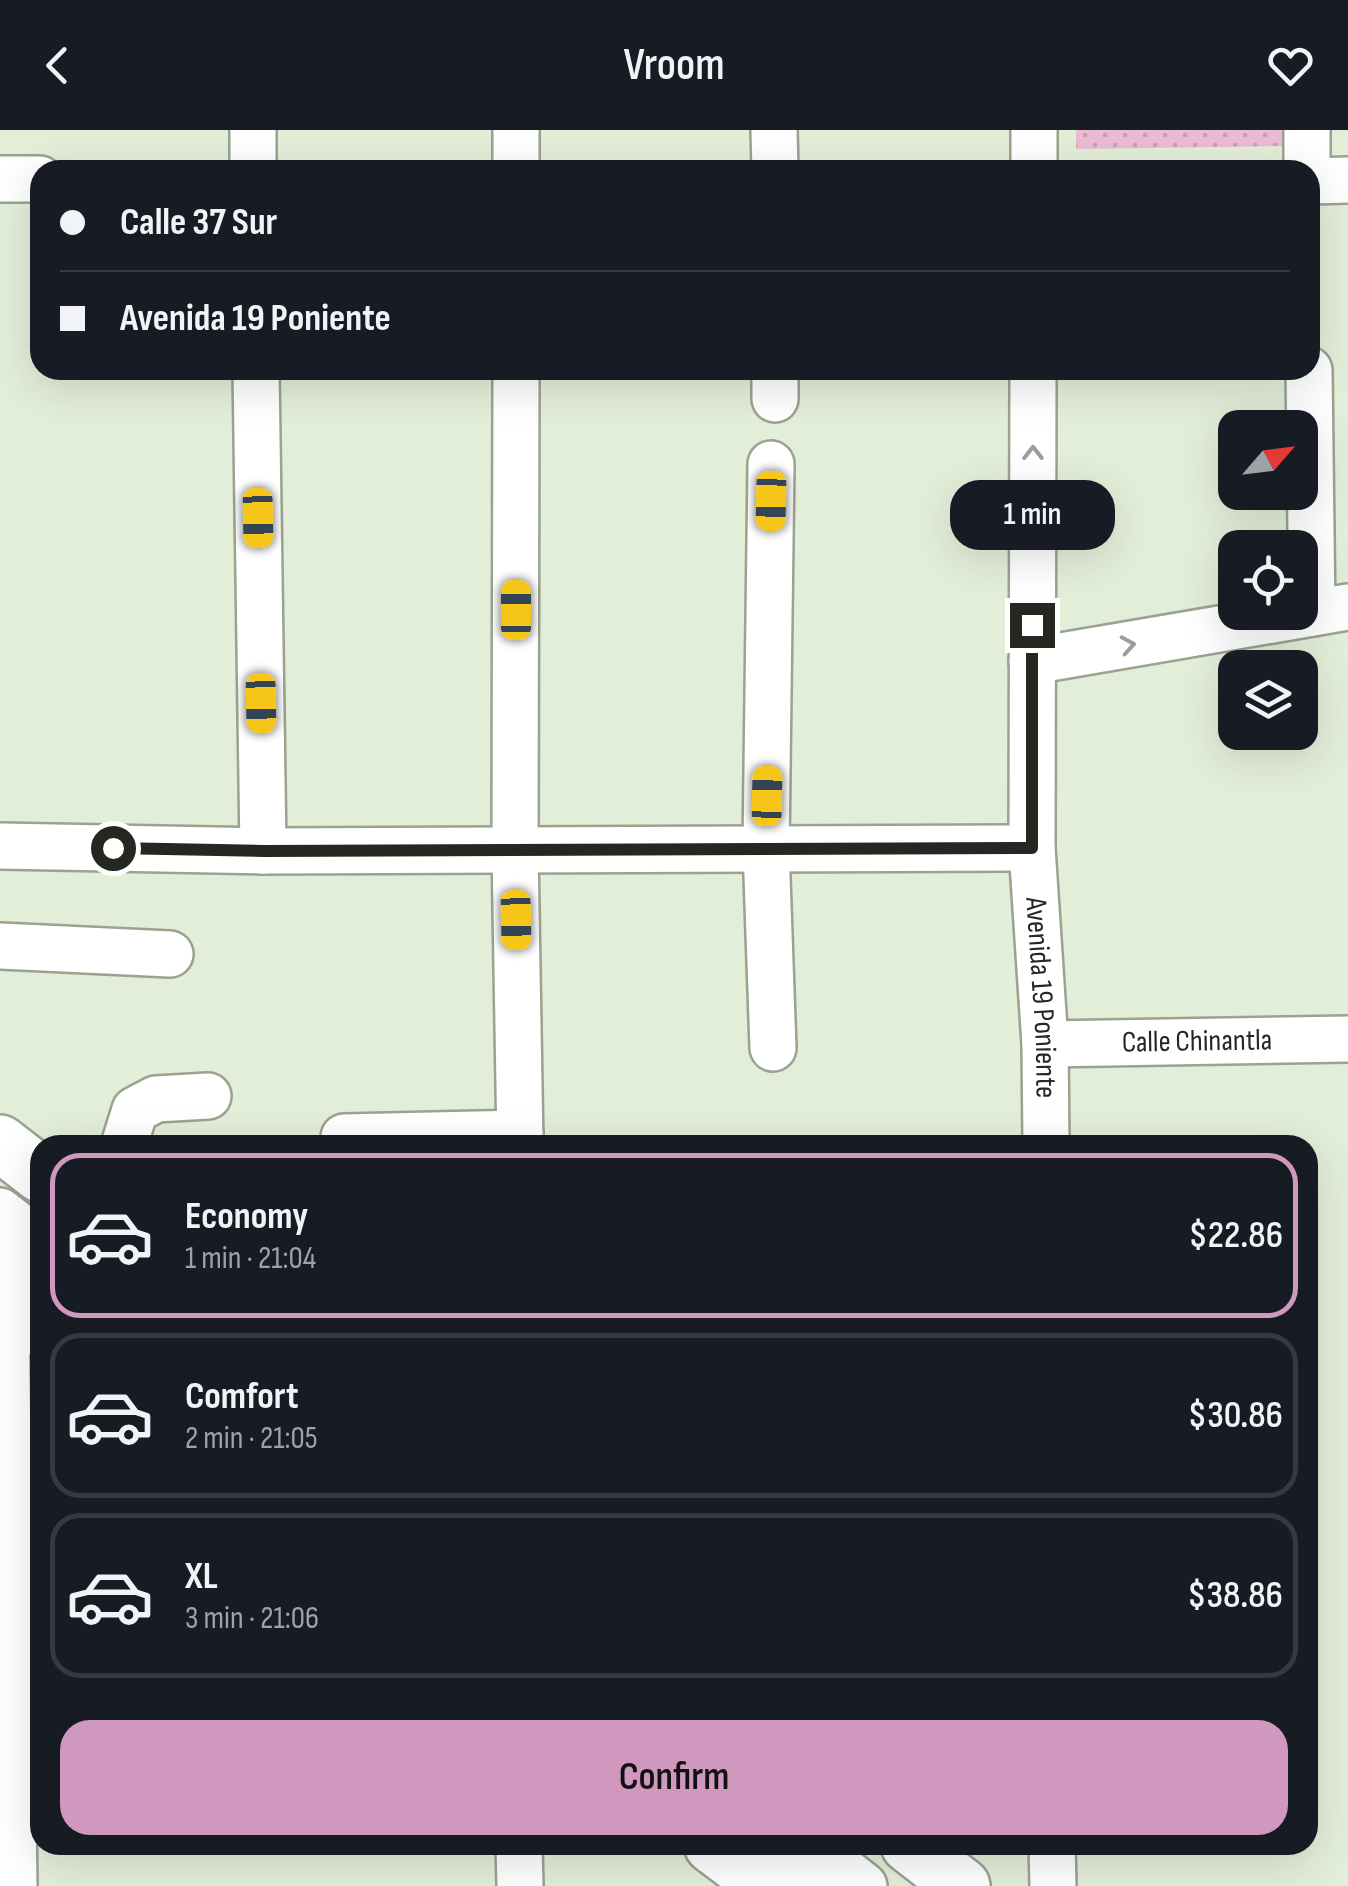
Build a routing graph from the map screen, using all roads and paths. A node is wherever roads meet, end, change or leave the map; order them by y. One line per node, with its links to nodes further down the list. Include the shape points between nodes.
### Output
1 (253, 130): 6 (street)
2 (516, 130): 7 (street)
3 (774, 130): 8 (street)
4 (1034, 130): 9 (street)
5 (1308, 130): 10 (street)
6 (253, 160)
7 (516, 160)
8 (774, 160)
9 (1034, 160)
10 (1307, 160)
11 (0, 178): 12 (street)
12 (30, 178)
13 (1348, 180): 14 (street)
14 (1320, 181)
15 (256, 380): 26 (street)
16 (516, 380): 25 (street)
17 (1033, 380): 21 (street, Avenida 19 Poniente, one-way to 17)
18 (1310, 380): 20 (street)
19 (771, 464): 23 (street)
20 (1330, 610): 21 (street, one-way to 20)
21 (1032, 661): 24 (street, Avenida 19 Poniente)
22 (0, 846): 26 (street)
23 (766, 848): 24 (street); 25 (street); 31 (street)
24 (1032, 848): 30 (street, Avenida 19 Poniente)
25 (515, 850): 26 (street); 34 (street)
26 (264, 851)
27 (0, 946): 28 (street)
28 (170, 954)
29 (1348, 1039): 30 (street, Calle Chinantla)
30 (1045, 1044): 35 (street, Avenida 19 Poniente)
31 (773, 1048)
32 (208, 1096): 33 (street, via 156,1098 135,1110)
33 (127, 1135)
34 (520, 1135)
35 (1046, 1135)
36 (0, 1143): 37 (main road)
37 (30, 1166)
38 (0, 1211): 39 (street)
39 (30, 1234)
40 (17, 1292): 41 (street)
41 (4, 1376): 48 (street)
42 (519, 1855): 49 (street)
43 (725, 1855): 50 (main road)
44 (777, 1855): 51 (street)
45 (825, 1855): 52 (street)
46 (922, 1855): 53 (main road)
47 (1052, 1855): 54 (street)
48 (14, 1886)
49 (520, 1886)
50 (766, 1886)
51 (816, 1886)
52 (864, 1886)
53 (962, 1886)
54 (1053, 1886)

